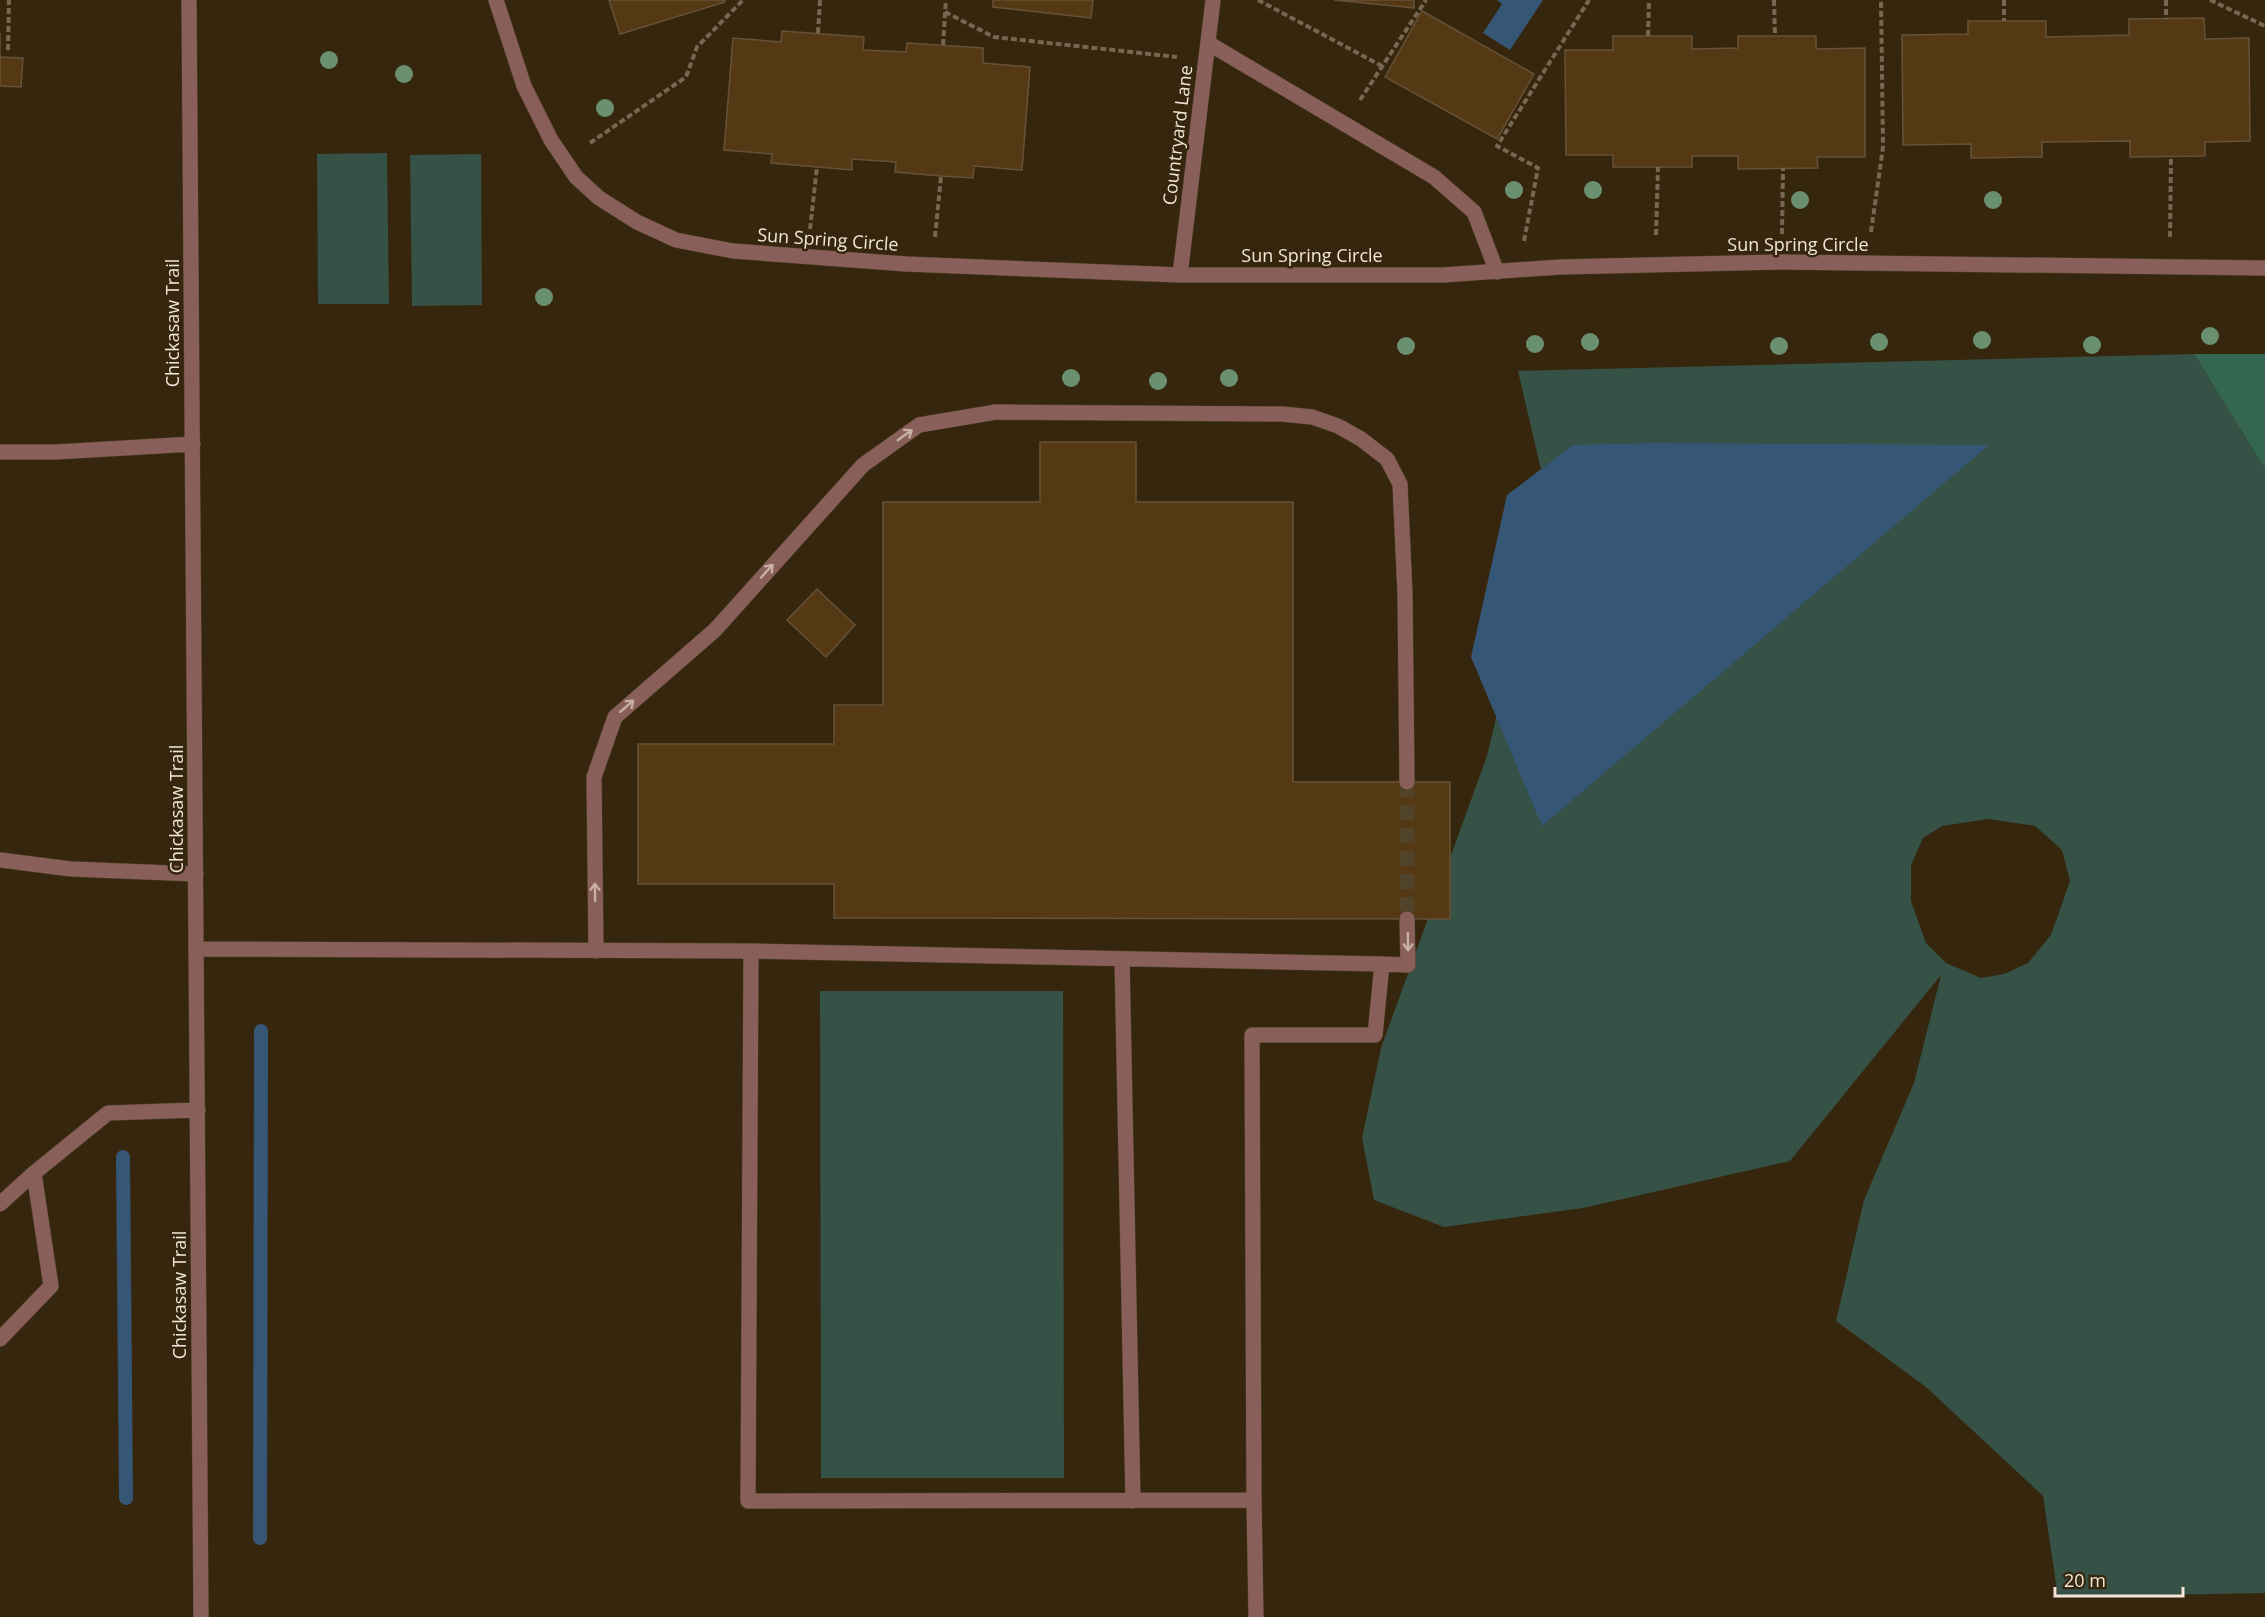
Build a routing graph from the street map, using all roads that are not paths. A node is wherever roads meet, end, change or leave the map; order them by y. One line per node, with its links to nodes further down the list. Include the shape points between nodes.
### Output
1 (189, 0): 8 (street, Chickasaw Trail)
2 (496, 0): 7 (street, Sun Spring Circle, via 524,86 551,140 576,177 599,198 637,222 676,240 734,251 932,265)
3 (1213, 0): 4 (street, Countryard Lane)
4 (1208, 43): 6 (street, via 1434,177 1474,212); 7 (street, Countryard Lane)
5 (2265, 268): 6 (street, Sun Spring Circle, via 1781,262)
6 (1497, 272): 7 (street, Sun Spring Circle)
7 (1180, 274)
8 (193, 444): 9 (street); 12 (street, Chickasaw Trail)
9 (0, 452)
10 (1407, 782): 15 (street, one-way to 10, via 594,777 615,717 715,630 863,465 919,424 996,412 1282,414 1312,417 1361,439 1387,459 1400,484 1406,594)
11 (0, 860): 12 (street, via 71,869)
12 (196, 874): 14 (street, Chickasaw Trail)
13 (1407, 919): 18 (street, one-way to 18, via 1408,965)
14 (196, 949): 15 (street); 19 (street, Chickasaw Trail)
15 (596, 951): 16 (street)
16 (751, 951): 17 (street); 24 (street, via 748,1501)
17 (1122, 958): 18 (street); 24 (street)
18 (1382, 963): 23 (street, via 1376,1035 1252,1035)
19 (198, 1110): 20 (street, via 108,1113); 25 (street, Chickasaw Trail)
20 (34, 1173): 21 (street); 22 (street, via 51,1286)
21 (0, 1204)
22 (0, 1340)
23 (1254, 1500): 24 (street); 26 (street)
24 (1132, 1501)
25 (201, 1617)
26 (1256, 1617)

